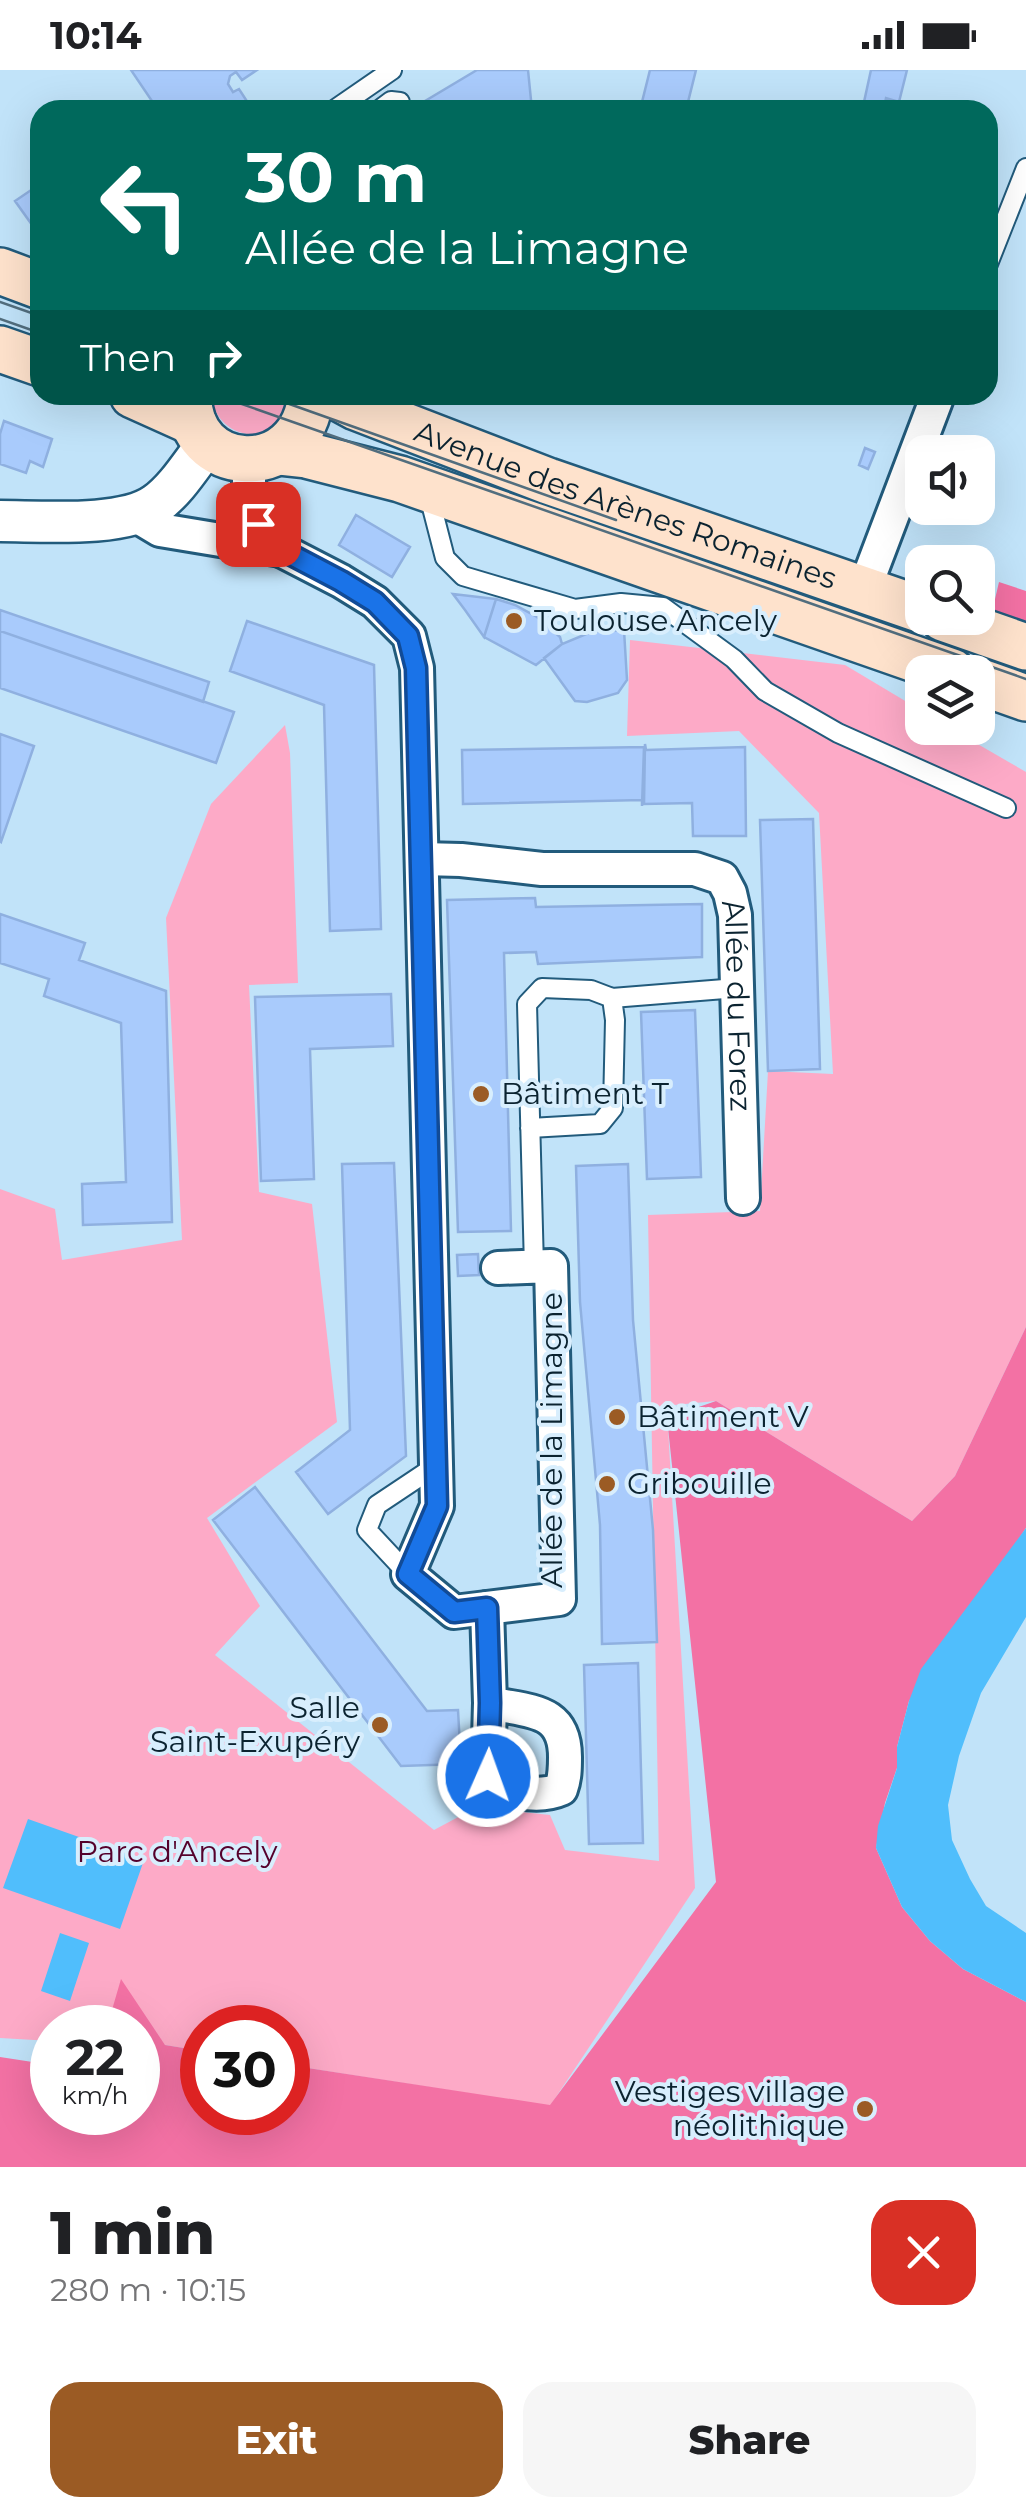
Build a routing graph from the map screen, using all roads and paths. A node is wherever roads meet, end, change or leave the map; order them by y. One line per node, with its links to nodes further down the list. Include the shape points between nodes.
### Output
1 (392, 70): 2 (lane)
2 (348, 100)
3 (1026, 168): 4 (lane)
4 (998, 239)
5 (0, 271): 6 (main road)
6 (30, 282)
7 (0, 349): 8 (main road)
8 (30, 360)
9 (158, 405): 13 (main road)
10 (310, 405): 14 (main road, via 293,441)
11 (352, 405): 19 (main road, Avenue des Arènes Romaines)
12 (934, 405): 19 (street, Avenue des Arènes Romaines)
13 (196, 420): 14 (main road, Avenue des Arènes Romaines, via 220,452); 16 (street, via 158,503)
14 (263, 456): 15 (main road, Avenue des Arènes Romaines, via 306,456); 18 (street, via 249,500 258,524)
15 (427, 488): 20 (main road, Avenue des Arènes Romaines); 20 (lane, via 444,558 464,576 575,609)
16 (135, 515): 17 (street); 18 (street, via 160,530)
17 (0, 522)
18 (282, 550): 28 (street, via 375,602 408,636 416,668)
19 (864, 590): 21 (main road, Avenue des Arènes Romaines)
20 (670, 592): 24 (main road, Avenue des Arènes Romaines); 27 (lane, via 765,691 838,733)
21 (905, 604)
22 (993, 635): 23 (main road)
23 (1026, 646)
24 (905, 659)
25 (995, 687): 26 (main road)
26 (1026, 698)
27 (1006, 808)
28 (422, 859): 29 (street, Allée du Forez, via 710,872 722,878 735,915); 35 (street)
29 (737, 988): 30 (lane); 32 (street, Allée du Forez)
30 (612, 998): 31 (lane, via 612,1108 600,1124); 31 (lane, via 542,988 527,1004)
31 (530, 1128): 33 (lane)
32 (743, 1198)
33 (534, 1267): 34 (street, Allée de la Limagne); 37 (street, Allée de la Limagne, via 551,1266 559,1599)
34 (498, 1268)
35 (436, 1466): 36 (street, via 437,1506); 36 (lane, via 377,1505 367,1530)
36 (408, 1574): 37 (street, Allée de la Limagne, via 454,1612)
37 (487, 1608): 38 (street)
38 (490, 1703)

